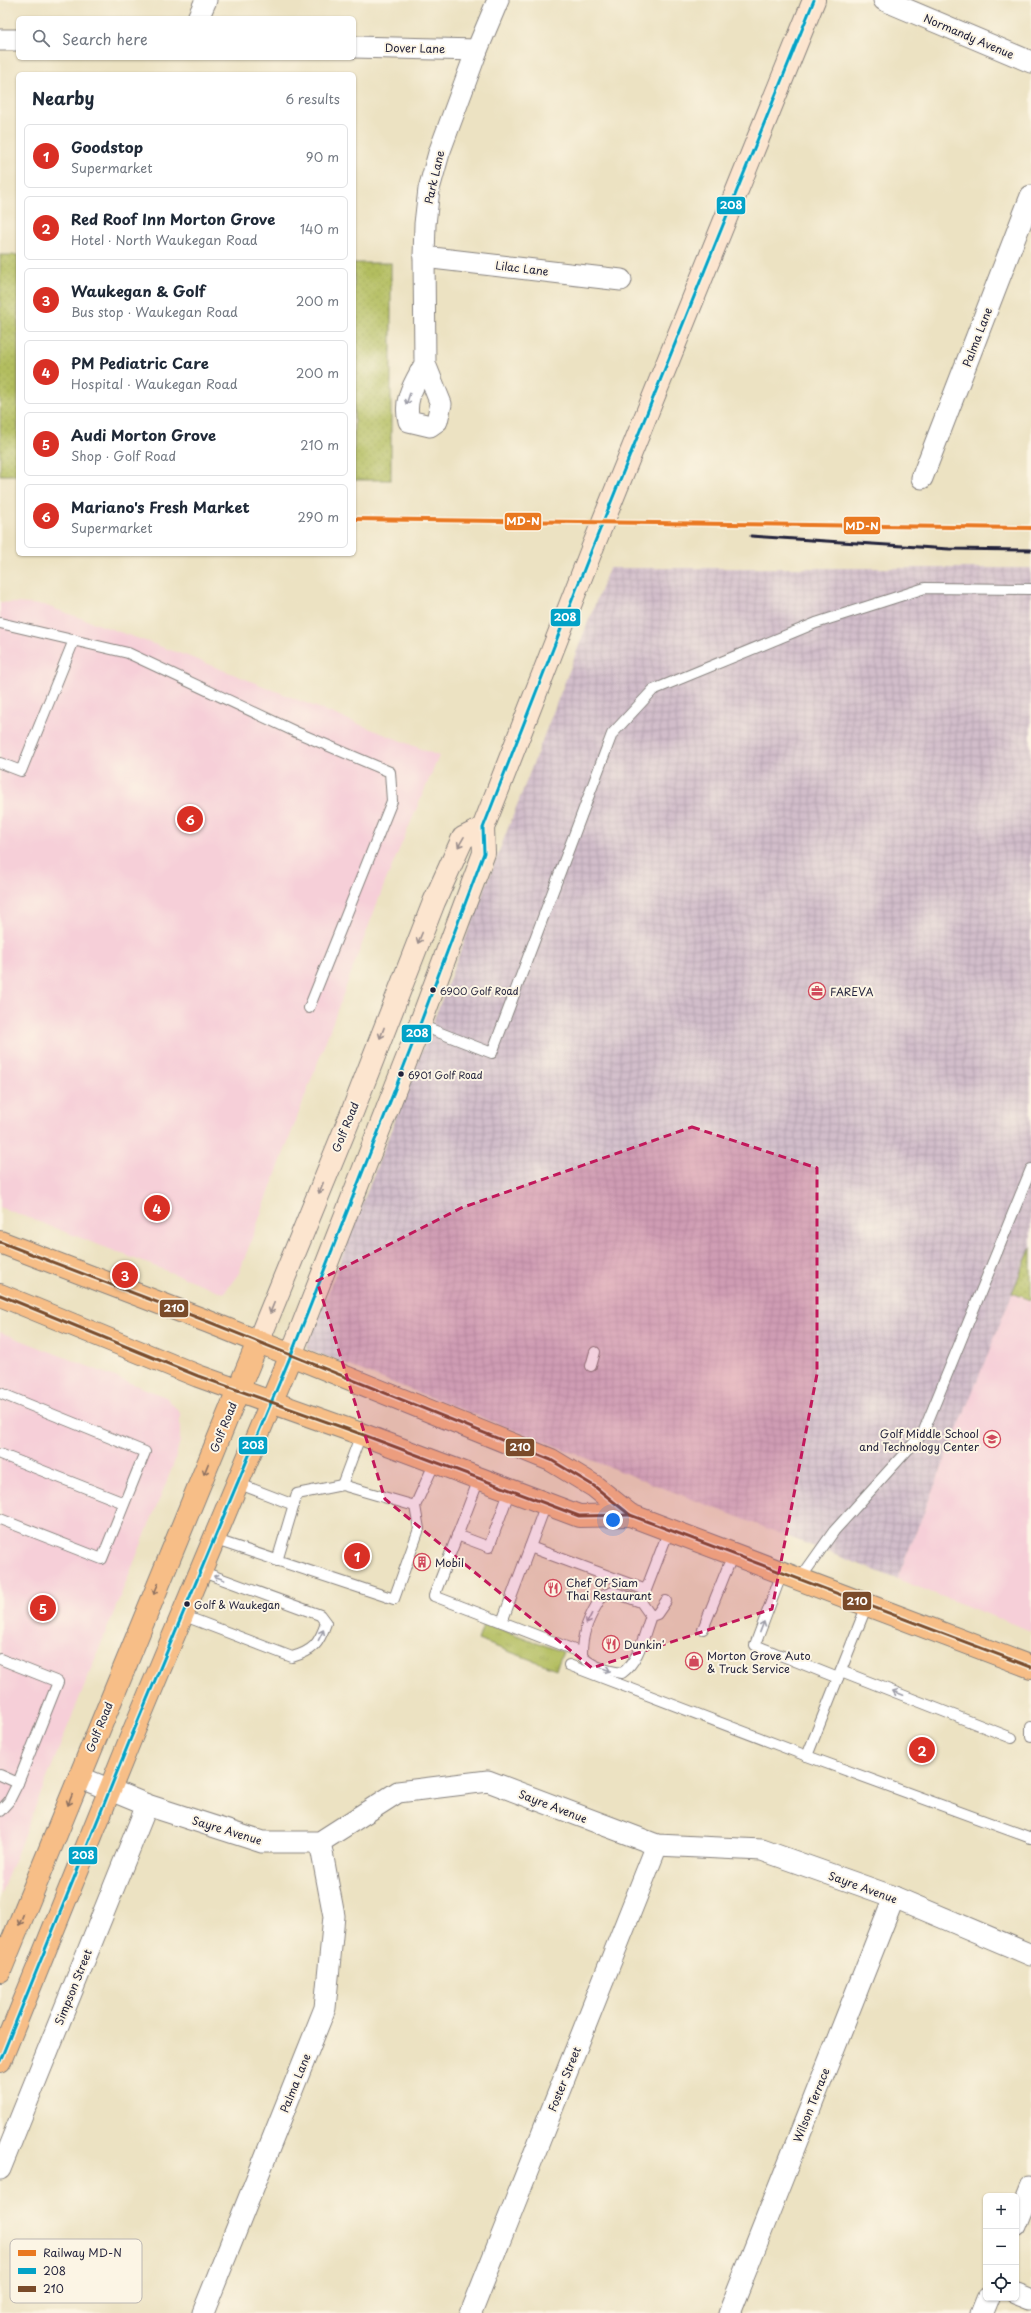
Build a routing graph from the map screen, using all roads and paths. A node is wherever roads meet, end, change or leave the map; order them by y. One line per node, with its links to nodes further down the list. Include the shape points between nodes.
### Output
1 (206, 0): 5 (street)
2 (498, 0): 9 (street, Park Lane)
3 (814, 0): 20 (main road, via 592,548)
4 (884, 0): 10 (street, Normandy Avenue)
5 (199, 16)
6 (0, 40): 7 (street)
7 (16, 40)
8 (356, 47): 9 (street, Dover Lane)
9 (477, 50): 12 (street, Park Lane, via 431,182 425,224)
10 (1031, 62)
11 (1031, 196): 15 (street, Palma Lane)
12 (424, 257): 13 (street, Lilac Lane); 14 (street, Park Lane)
13 (621, 280)
14 (425, 364)
15 (922, 478)
16 (1031, 589): 22 (lane, via 925,588 816,622 653,690 612,734 492,1053)
17 (0, 623): 18 (lane)
18 (74, 640): 19 (lane, via 21,771); 21 (lane, via 128,653 296,732 390,772 392,801)
19 (0, 763)
20 (483, 828): 22 (main road, via 484,853); 26 (main road, Golf Road, one-way to 26, via 463,838 434,902)
21 (309, 1008)
22 (420, 1025): 28 (main road)
23 (1031, 1169): 53 (lane, via 923,1433)
24 (0, 1242): 26 (main road)
25 (0, 1295): 30 (main road)
26 (258, 1342): 28 (main road); 30 (main road, Golf Road)
27 (595, 1352): 29 (lane)
28 (291, 1355): 32 (main road); 44 (main road, via 551,1460 594,1486)
29 (590, 1366)
30 (238, 1390): 32 (main road); 72 (main road, Golf Road, one-way to 72)
31 (0, 1393): 40 (lane, via 144,1452)
32 (271, 1402): 33 (main road); 37 (main road)
33 (361, 1434): 35 (main road); 38 (lane)
34 (0, 1454): 40 (lane)
35 (435, 1462): 36 (main road); 43 (lane)
36 (479, 1478): 39 (main road); 47 (lane)
37 (237, 1483): 42 (lane); 48 (main road)
38 (342, 1485): 42 (lane, via 297,1494); 43 (lane)
39 (510, 1490): 41 (main road); 47 (lane, via 489,1547)
40 (124, 1503): 45 (lane, via 102,1559)
41 (546, 1504): 44 (main road, via 579,1516); 49 (lane)
42 (294, 1505): 51 (lane)
43 (415, 1506): 51 (lane, via 419,1529 394,1599)
44 (630, 1515): 46 (main road)
45 (0, 1519)
46 (669, 1530): 50 (main road); 54 (lane)
47 (457, 1535): 60 (lane, via 434,1596)
48 (213, 1539): 51 (lane); 52 (main road)
49 (530, 1547): 54 (lane); 60 (lane)
50 (733, 1554): 53 (main road); 61 (lane)
51 (277, 1561)
52 (200, 1571): 58 (main road); 58 (lane, one-way to 52, via 292,1658 309,1652 321,1637 326,1623 320,1615)
53 (791, 1576): 57 (main road); 66 (lane, one-way to 53, via 755,1645)
54 (646, 1590): 56 (lane)
55 (666, 1600): 59 (lane, via 657,1614)
56 (641, 1602): 59 (lane); 62 (lane, one-way to 62, via 613,1592 602,1596 586,1625)
57 (867, 1605): 65 (main road); 66 (lane)
58 (182, 1615): 74 (main road)
59 (651, 1616): 62 (lane, one-way to 59, via 589,1663 611,1672 622,1673 631,1667)
60 (502, 1622): 62 (lane)
61 (703, 1629)
62 (582, 1653)
63 (0, 1658): 73 (lane, via 58,1682)
64 (569, 1665): 70 (lane)
65 (1031, 1667)
66 (840, 1675): 69 (lane, one-way to 66); 70 (lane)
67 (1031, 1727): 68 (lane)
68 (1031, 1737)
69 (1012, 1738)
70 (808, 1756): 77 (lane)
71 (0, 1775): 73 (lane)
72 (79, 1777): 74 (street, Sayre Avenue); 82 (main road, Golf Road, one-way to 82)
73 (18, 1783): 76 (lane, via 9,1801)
74 (111, 1789): 75 (street, Sayre Avenue); 83 (main road)
75 (146, 1804): 78 (street, Sayre Avenue, via 262,1842); 84 (street, Simpson Street)
76 (0, 1810)
77 (1031, 1838)
78 (320, 1842): 79 (street, Sayre Avenue, via 398,1792 488,1781); 90 (street, Palma Lane, via 334,1916 325,2008)
79 (656, 1845): 80 (street, Sayre Avenue, via 762,1850); 91 (street, Foster Street)
80 (894, 1898): 81 (street, Sayre Avenue); 92 (street, Wilson Terrace)
81 (1031, 1955)
82 (0, 1971)
83 (0, 2061)
84 (0, 2169)
85 (1031, 2188): 86 (street)
86 (1019, 2218)
87 (1019, 2293): 88 (street)
88 (1031, 2298)
89 (987, 2301): 93 (street)
90 (204, 2313)
91 (471, 2313)
92 (729, 2313)
93 (982, 2313)

